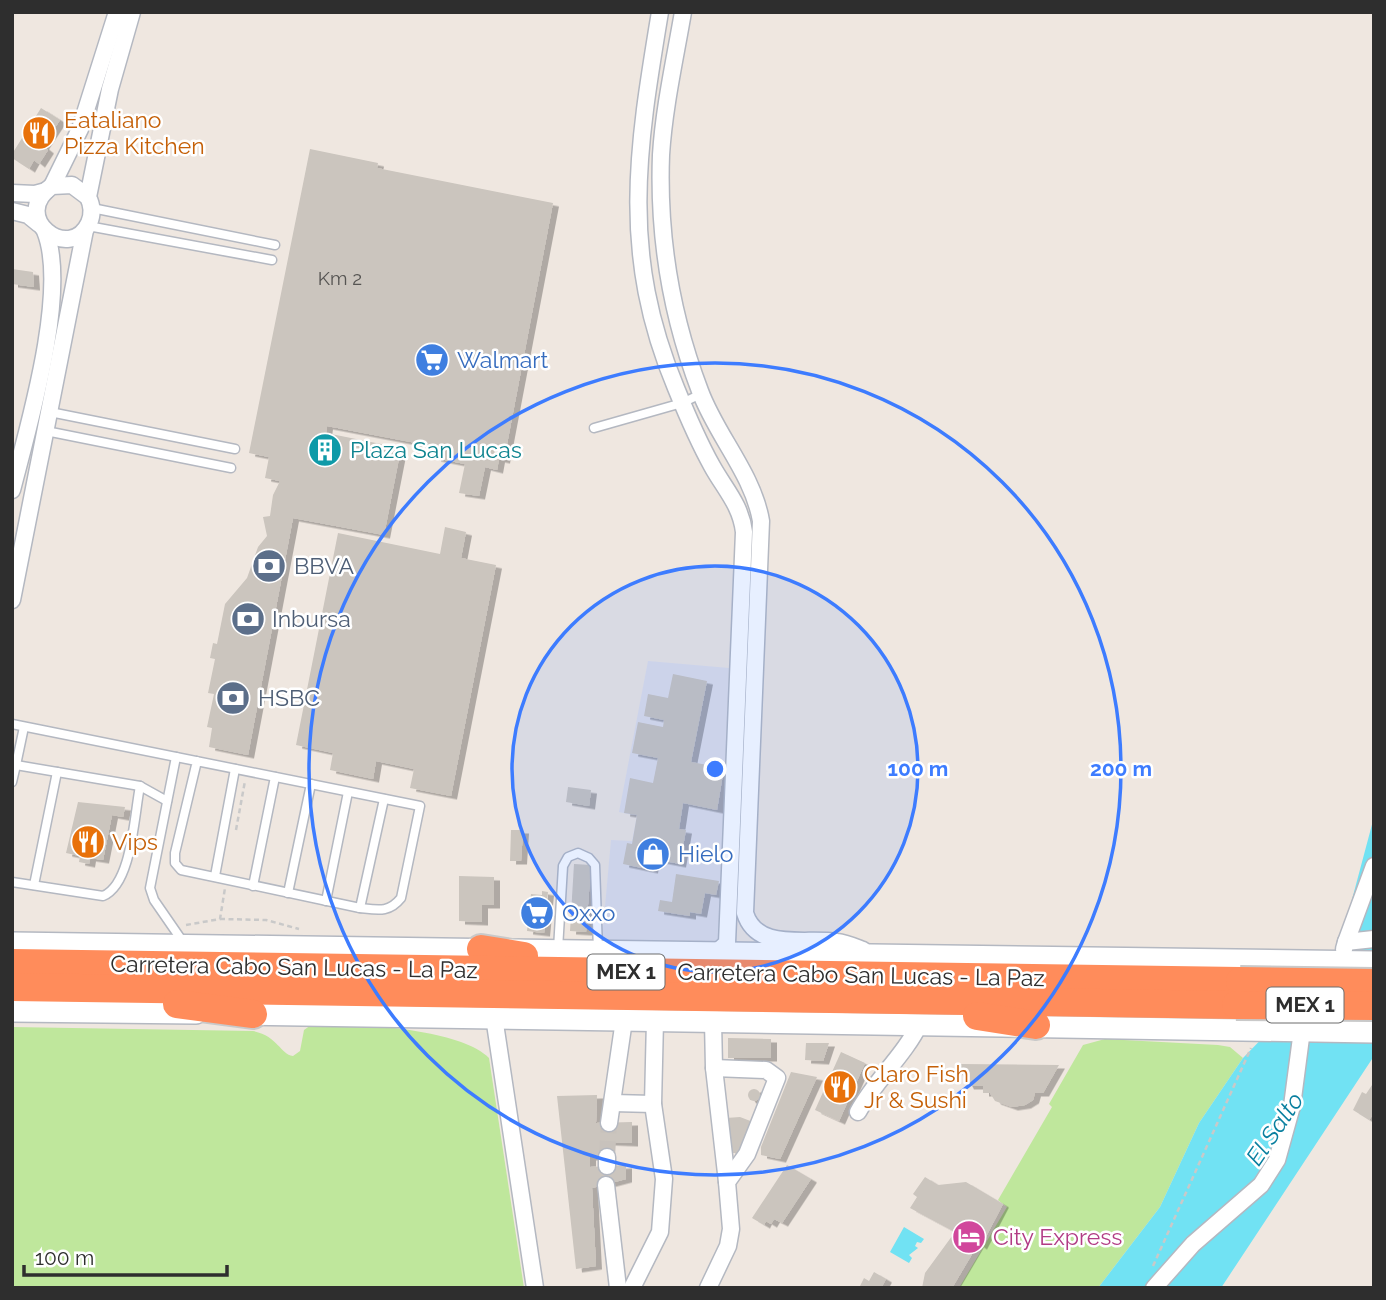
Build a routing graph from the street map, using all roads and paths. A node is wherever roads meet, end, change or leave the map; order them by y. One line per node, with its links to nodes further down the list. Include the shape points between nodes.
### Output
1 (117, 12): 5 (street, via 80,129)
2 (132, 12): 7 (street, via 110,89)
3 (660, 12): 14 (street, via 638,153 637,230 657,334)
4 (683, 12): 13 (street, via 664,130 662,229 667,277)
5 (49, 188): 6 (street, via 35,194); 7 (street, via 72,185); 9 (street, via 37,205)
6 (12, 193)
7 (90, 202): 10 (street); 11 (lane)
8 (12, 211): 9 (street, via 28,215)
9 (42, 228): 10 (street, via 65,239); 20 (street, via 50,259 48,330)
10 (86, 228): 12 (lane); 15 (street)
11 (275, 244)
12 (272, 260)
13 (701, 394): 14 (lane); 55 (street, via 754,495 761,521 746,916 752,928 766,938 838,942)
14 (682, 403): 16 (lane); 53 (street, via 737,507 744,532 727,943)
15 (50, 412): 17 (street); 18 (lane)
16 (594, 428)
17 (46, 432): 19 (lane); 21 (street)
18 (235, 449)
19 (231, 468)
20 (12, 490)
21 (12, 600)
22 (12, 724): 23 (lane)
23 (24, 727): 24 (lane); 26 (lane)
24 (176, 757): 25 (lane); 36 (lane)
25 (197, 761): 27 (lane); 39 (lane, via 175,863 193,874)
26 (16, 765): 29 (lane); 31 (lane)
27 (235, 769): 28 (lane); 39 (lane)
28 (247, 771): 30 (lane); 37 (path)
29 (57, 772): 33 (lane); 42 (lane)
30 (275, 777): 32 (lane); 43 (lane)
31 (12, 782)
32 (311, 784): 34 (lane); 44 (lane)
33 (140, 786): 36 (lane); 42 (lane, via 124,874 113,892 103,896)
34 (348, 792): 35 (lane); 45 (lane)
35 (384, 799): 46 (lane); 46 (lane, via 420,806 406,886 393,908)
36 (167, 801): 47 (lane, via 150,888 154,900)
37 (234, 839)
38 (1374, 866): 54 (street)
39 (215, 876): 40 (lane)
40 (226, 879): 43 (lane); 47 (path, via 220,919)
41 (12, 882): 42 (lane)
42 (34, 885)
43 (253, 886): 44 (lane)
44 (288, 893): 45 (lane)
45 (326, 901): 46 (lane)
46 (360, 908)
47 (184, 935): 49 (main road); 50 (main road)
48 (1373, 938): 54 (street)
49 (12, 943)
50 (481, 949): 51 (main road); 58 (highway)
51 (558, 950): 52 (main road); 52 (lane, via 563,866 568,857 578,853 595,865)
52 (598, 950): 53 (main road)
53 (717, 952): 55 (main road)
54 (1342, 952): 55 (main road); 56 (main road); 73 (main road, via 1324,996)
55 (874, 954)
56 (1374, 962)
57 (12, 963): 58 (highway, Carretera Cabo San Lucas - La Paz / MEX 1)
58 (662, 973): 61 (highway, Carretera Cabo San Lucas - La Paz / MEX 1)
59 (1374, 983): 61 (highway, Carretera Cabo San Lucas - La Paz / MEX 1, bridge)
60 (26, 987): 62 (highway, Carretera Cabo San Lucas - La Paz / MEX 1); 65 (highway)
61 (1238, 993): 62 (highway, Carretera Cabo San Lucas - La Paz / MEX 1); 63 (highway, Carretera Cabo San Lucas - La Paz / MEX 1, bridge)
62 (877, 1000): 71 (highway)
63 (1374, 1006)
64 (12, 1010): 65 (main road)
65 (253, 1014): 66 (main road)
66 (494, 1017): 67 (main road); 83 (street)
67 (624, 1020): 68 (main road); 76 (street)
68 (655, 1020): 69 (main road); 77 (street)
69 (713, 1021): 70 (main road); 75 (street)
70 (920, 1023): 71 (main road); 78 (street, via 910,1044 872,1087)
71 (1036, 1025): 72 (main road)
72 (1257, 1028): 73 (main road); 82 (path)
73 (1302, 1030): 74 (main road); 87 (street, via 1292,1106 1277,1160 1261,1185 1193,1244)
74 (1374, 1032)
75 (714, 1068): 80 (street); 80 (street, via 766,1070 777,1078 747,1154)
76 (613, 1103): 77 (street); 79 (street)
77 (653, 1104): 85 (street, via 664,1179 660,1232)
78 (858, 1112)
79 (609, 1123)
80 (727, 1182): 86 (street, via 728,1246)
81 (606, 1185): 84 (street)
82 (1153, 1266)
83 (535, 1288)
84 (618, 1288)
85 (632, 1288)
86 (708, 1288)
87 (1154, 1288)

